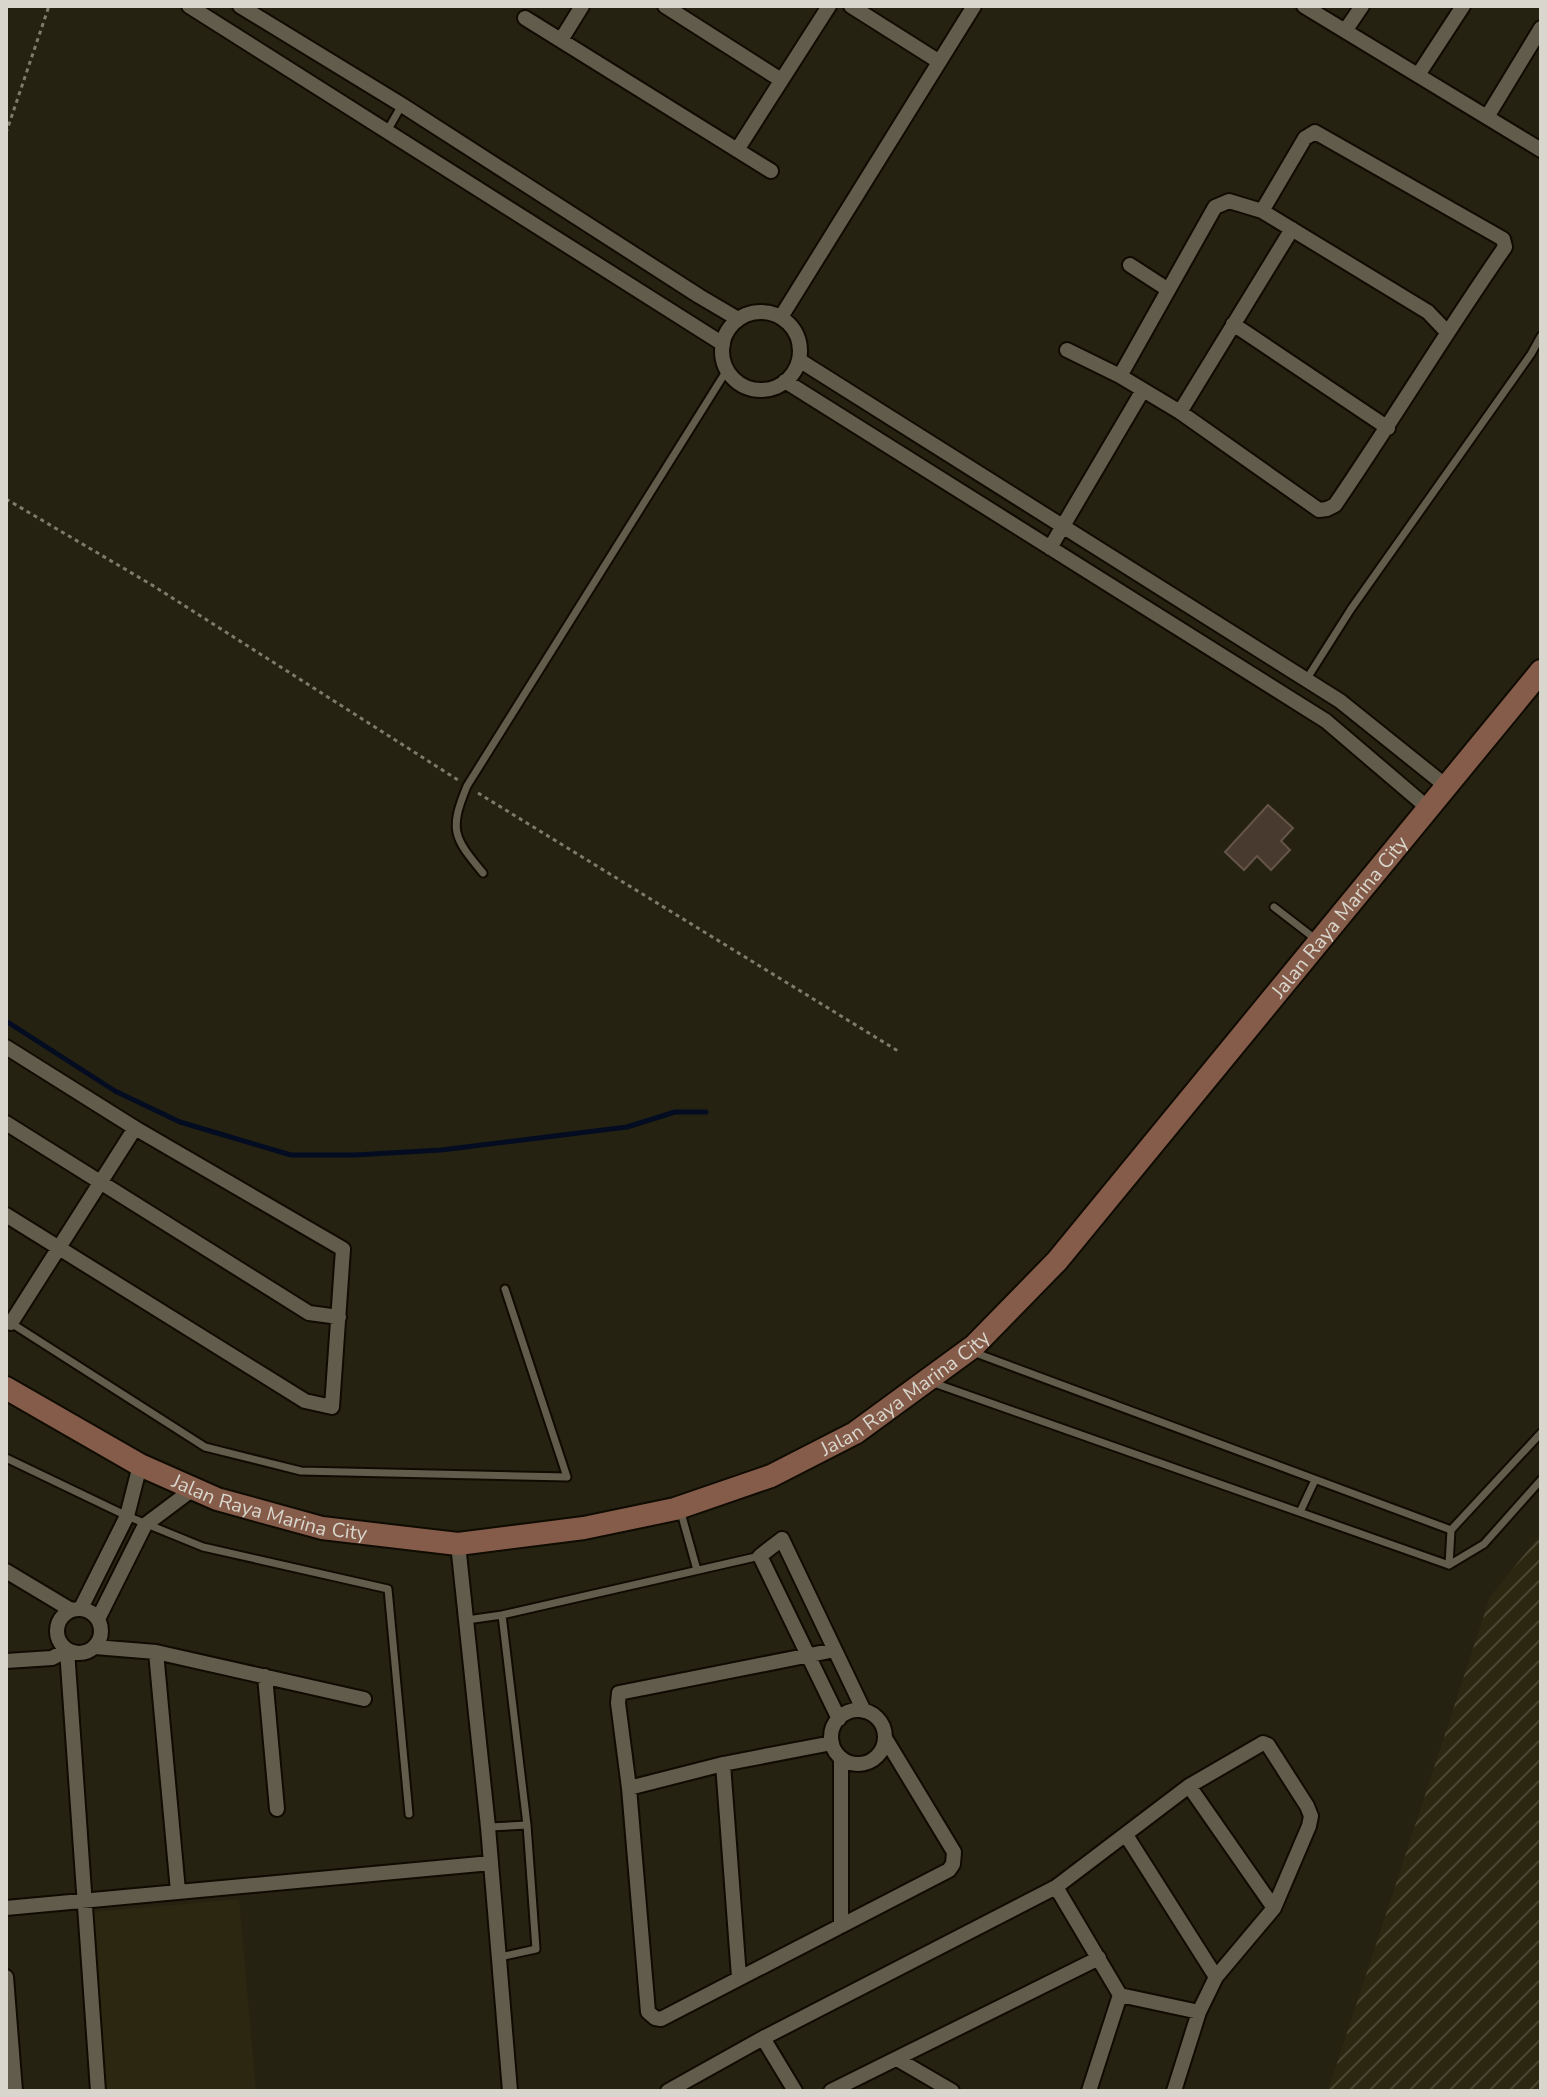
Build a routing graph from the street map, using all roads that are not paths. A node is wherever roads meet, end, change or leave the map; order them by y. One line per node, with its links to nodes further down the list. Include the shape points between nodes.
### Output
1 (189, 6): 20 (street)
2 (240, 6): 18 (street)
3 (582, 6): 14 (street)
4 (665, 6): 17 (street)
5 (829, 6): 17 (street)
6 (851, 6): 15 (street)
7 (974, 6): 15 (street)
8 (1304, 6): 13 (street)
9 (1362, 6): 13 (street)
10 (1463, 6): 16 (street)
11 (525, 18): 14 (street)
12 (1541, 28): 19 (street)
13 (1345, 31): 16 (street)
14 (561, 40): 21 (street)
15 (938, 61): 28 (street)
16 (1418, 75): 19 (street)
17 (781, 80): 21 (street)
18 (402, 105): 20 (lane); 29 (street)
19 (1487, 117): 22 (street)
20 (387, 131): 33 (street)
21 (737, 150): 23 (street)
22 (1541, 150)
23 (771, 171)
24 (1262, 211): 25 (street); 27 (street, via 1221,202); 31 (street, via 1305,138 1315,132 1503,239 1505,247)
25 (1292, 229): 30 (street); 31 (street, via 1428,312)
26 (1130, 265): 27 (street)
27 (1167, 289): 37 (street)
28 (781, 317): 29 (street, via 759,312); 35 (street, via 795,331)
29 (738, 319): 33 (street)
30 (1233, 324): 40 (street); 41 (street)
31 (1447, 332): 41 (street)
32 (1541, 336): 45 (lane)
33 (723, 344): 36 (street)
34 (1067, 350): 37 (street)
35 (799, 360): 38 (street); 42 (street)
36 (727, 370): 38 (street, via 736,381 760,390); 48 (lane, via 467,786 454,828)
37 (1120, 376): 39 (street)
38 (785, 381): 43 (street)
39 (1143, 390): 40 (street); 42 (street)
40 (1180, 412): 41 (street, via 1319,510 1335,505)
41 (1388, 428)
42 (1062, 526): 43 (street); 45 (street)
43 (1050, 548): 47 (street, via 1326,721)
44 (1541, 671): 46 (main road, Jalan Raya Marina City)
45 (1306, 680): 46 (street)
46 (1446, 786): 47 (main road, Jalan Raya Marina City)
47 (1428, 808): 50 (main road, Jalan Raya Marina City)
48 (483, 873)
49 (1274, 907): 50 (lane)
50 (1319, 943): 60 (main road, Jalan Raya Marina City, via 1057,1261)
51 (6, 1047): 53 (street)
52 (6, 1123): 54 (street)
53 (135, 1128): 54 (street); 58 (street, via 343,1249)
54 (101, 1181): 56 (street); 58 (street, via 309,1313)
55 (6, 1215): 56 (street)
56 (59, 1248): 58 (street, via 305,1401 332,1407); 59 (street)
57 (505, 1289): 59 (lane, via 567,1477 301,1471 205,1447)
58 (339, 1317)
59 (9, 1321)
60 (968, 1351): 61 (main road, Jalan Raya Marina City); 66 (lane)
61 (927, 1381): 69 (main road, Jalan Raya Marina City, via 841,1441 771,1476); 70 (lane)
62 (6, 1388): 65 (main road, Jalan Raya Marina City)
63 (1541, 1433): 73 (lane)
64 (6, 1458): 71 (lane)
65 (140, 1465): 68 (main road, Jalan Raya Marina City); 71 (street)
66 (1315, 1480): 70 (lane); 73 (lane)
67 (1541, 1480): 76 (lane, via 1484,1544)
68 (193, 1489): 72 (street); 74 (main road, Jalan Raya Marina City, via 322,1528)
69 (680, 1507): 74 (main road, Jalan Raya Marina City, via 584,1528); 77 (lane)
70 (1300, 1512): 76 (lane)
71 (127, 1516): 72 (lane); 79 (street)
72 (145, 1525): 81 (street); 100 (lane, via 203,1547 388,1589)
73 (1451, 1530): 76 (lane)
74 (458, 1544): 82 (street)
75 (760, 1556): 77 (lane); 85 (street, via 782,1539); 87 (street)
76 (1449, 1565)
77 (697, 1570): 80 (lane)
78 (6, 1571): 79 (street)
79 (76, 1609): 81 (street); 84 (street, via 57,1624 56,1634)
80 (502, 1615): 82 (lane); 101 (lane)
81 (98, 1619): 83 (street, via 100,1639)
82 (467, 1620): 102 (street)
83 (95, 1647): 84 (street, via 86,1653); 86 (street)
84 (67, 1650): 88 (street, via 52,1658); 107 (street)
85 (835, 1650): 87 (street); 91 (street)
86 (156, 1652): 89 (street); 106 (street)
87 (808, 1656): 92 (street); 98 (street, via 619,1693)
88 (6, 1661)
89 (265, 1676): 90 (street); 99 (street)
90 (364, 1699)
91 (864, 1711): 92 (street); 93 (street, via 880,1721)
92 (839, 1719): 94 (street)
93 (885, 1738): 95 (street, via 873,1760 857,1764); 110 (street, via 954,1852 953,1864)
94 (832, 1743): 95 (street); 96 (street)
95 (841, 1758): 110 (street)
96 (723, 1764): 98 (street); 114 (street)
97 (1189, 1786): 103 (street); 109 (street); 109 (street, via 1258,1744 1268,1745 1311,1816)
98 (629, 1788): 114 (street, via 648,2012 661,2019)
99 (277, 1809)
100 (409, 1814)
101 (527, 1825): 102 (lane); 111 (lane, via 536,1949)
102 (488, 1827): 104 (street)
103 (1126, 1835): 105 (street); 115 (street)
104 (491, 1863): 106 (street); 111 (street)
105 (1056, 1887): 112 (street); 118 (street)
106 (178, 1891): 107 (street)
107 (85, 1901): 108 (street); 121 (street)
108 (6, 1908)
109 (1274, 1908): 115 (street)
110 (841, 1926): 114 (street)
111 (498, 1957): 122 (street)
112 (1099, 1958): 116 (street); 119 (street)
113 (6, 1977): 120 (street)
114 (739, 1977)
115 (1216, 1977): 117 (street)
116 (1120, 1995): 117 (street); 127 (street)
117 (1199, 2012): 128 (street)
118 (763, 2038): 123 (street); 124 (street)
119 (897, 2059): 125 (street); 126 (street)
120 (15, 2091)
121 (98, 2091)
122 (510, 2091)
123 (668, 2091)
124 (795, 2091)
125 (831, 2091)
126 (952, 2091)
127 (1089, 2091)
128 (1174, 2091)

